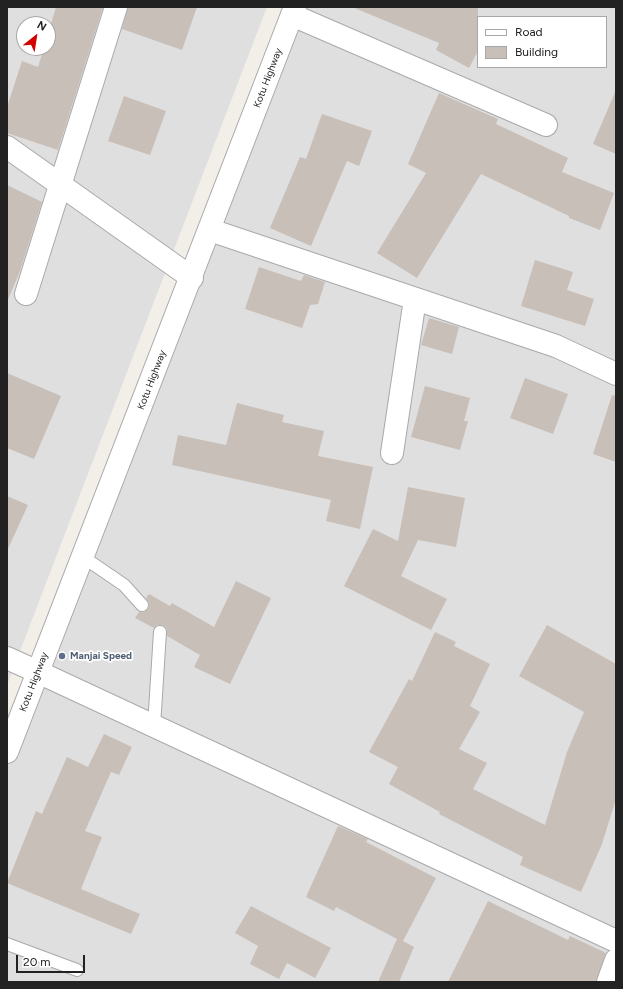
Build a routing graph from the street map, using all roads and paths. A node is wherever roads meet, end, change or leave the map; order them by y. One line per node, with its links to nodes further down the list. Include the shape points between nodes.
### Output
1 (116, 7): 5 (street)
2 (294, 11): 3 (street); 6 (street, Kotu Highway)
3 (546, 125)
4 (7, 147): 5 (street)
5 (60, 186): 7 (street); 8 (street)
6 (210, 230): 7 (street, Kotu Highway); 9 (street)
7 (192, 278): 12 (street, Kotu Highway)
8 (26, 294)
9 (414, 299): 10 (street, via 556,346); 11 (street)
10 (616, 374)
11 (392, 453)
12 (83, 557): 13 (lane, via 124,585); 16 (street, Kotu Highway)
13 (142, 605)
14 (160, 632): 17 (lane)
15 (7, 658): 16 (street)
16 (38, 672): 17 (street); 18 (street, Kotu Highway)
17 (154, 726): 19 (street)
18 (7, 752)
19 (616, 941)
20 (7, 944): 22 (lane)
21 (616, 960): 23 (street)
22 (76, 970)
23 (608, 982)

